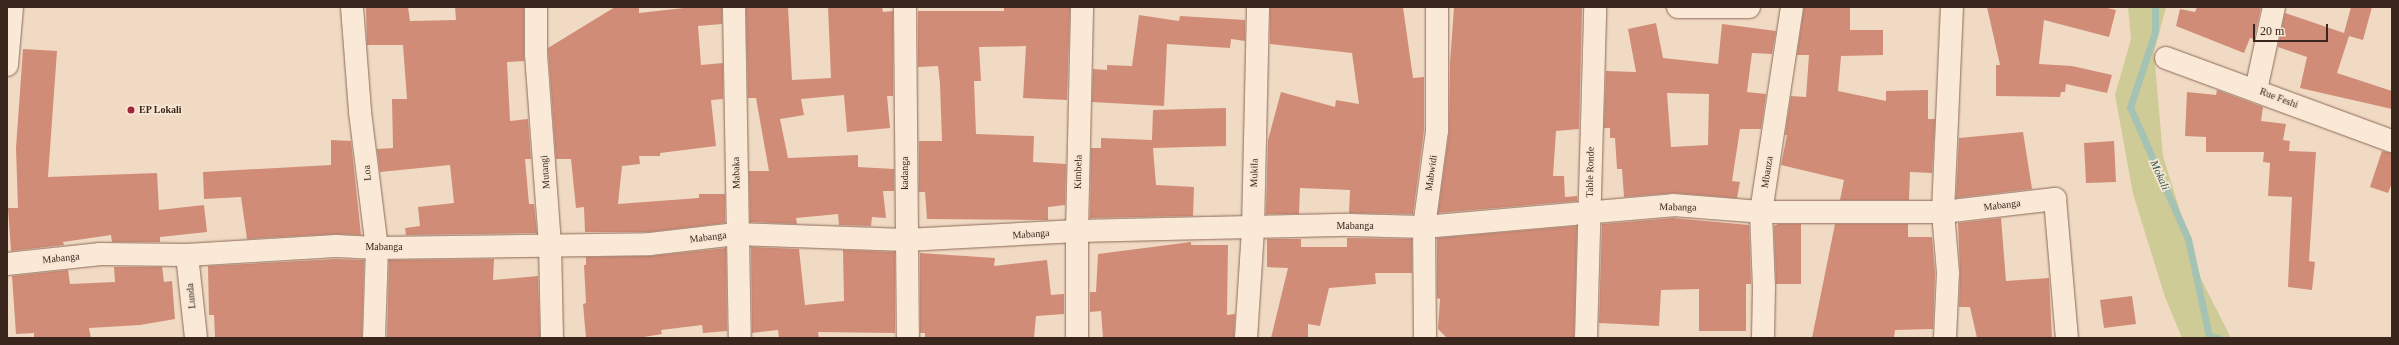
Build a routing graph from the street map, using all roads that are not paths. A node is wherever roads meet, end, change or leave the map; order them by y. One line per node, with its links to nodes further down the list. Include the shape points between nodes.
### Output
1 (12, 7): 16 (street)
2 (352, 7): 28 (street, Loa, via 360,112)
3 (536, 7): 27 (street, Mutangi, via 536,54)
4 (734, 7): 25 (street, Mabaka)
5 (905, 7): 26 (street, kadanga)
6 (1082, 7): 24 (street, Kimbela)
7 (1258, 7): 23 (street, Mukila)
8 (1437, 7): 22 (street, Mabwidi, via 1437,131)
9 (1594, 7): 21 (street, Table Ronde)
10 (1678, 7): 11 (street)
11 (1749, 7)
12 (1792, 7): 19 (street, Mbanza)
13 (1952, 7): 20 (street)
14 (2274, 7): 17 (street)
15 (2166, 58): 17 (street, Rue Feshi)
16 (7, 65)
17 (2256, 90): 18 (street, Rue Feshi)
18 (2392, 141)
19 (1761, 212): 20 (street, Mabanga); 21 (street, Mabanga, via 1673,205); 40 (street, Mbanza)
20 (1943, 212): 41 (street, via 1948,273); 42 (street, Mabanga, via 2055,199)
21 (1589, 213): 22 (street, Mabanga); 39 (street, Table Ronde)
22 (1424, 226): 23 (street, Mabanga, via 1349,225); 38 (street, Mabwidi)
23 (1253, 229): 24 (street, Mabanga); 37 (street, Mukila)
24 (1076, 231): 26 (street, Mabanga); 36 (street, Kimbela)
25 (736, 234): 26 (street, Mabanga); 27 (street, Mabanga, via 650,244); 34 (street, Mabaka)
26 (906, 240): 35 (street, kadanga)
27 (550, 244): 28 (street, Mabanga); 33 (street, Mutangi)
28 (377, 248): 29 (street, Mabanga, via 336,246); 32 (street, Loa)
29 (187, 255): 30 (street, Mabanga, via 100,254); 31 (street, Lunda)
30 (7, 264)
31 (196, 338)
32 (374, 338)
33 (552, 338)
34 (740, 338)
35 (908, 338)
36 (1077, 338)
37 (1246, 338)
38 (1426, 338)
39 (1586, 338)
40 (1763, 338)
41 (1945, 338)
42 (2067, 338)

